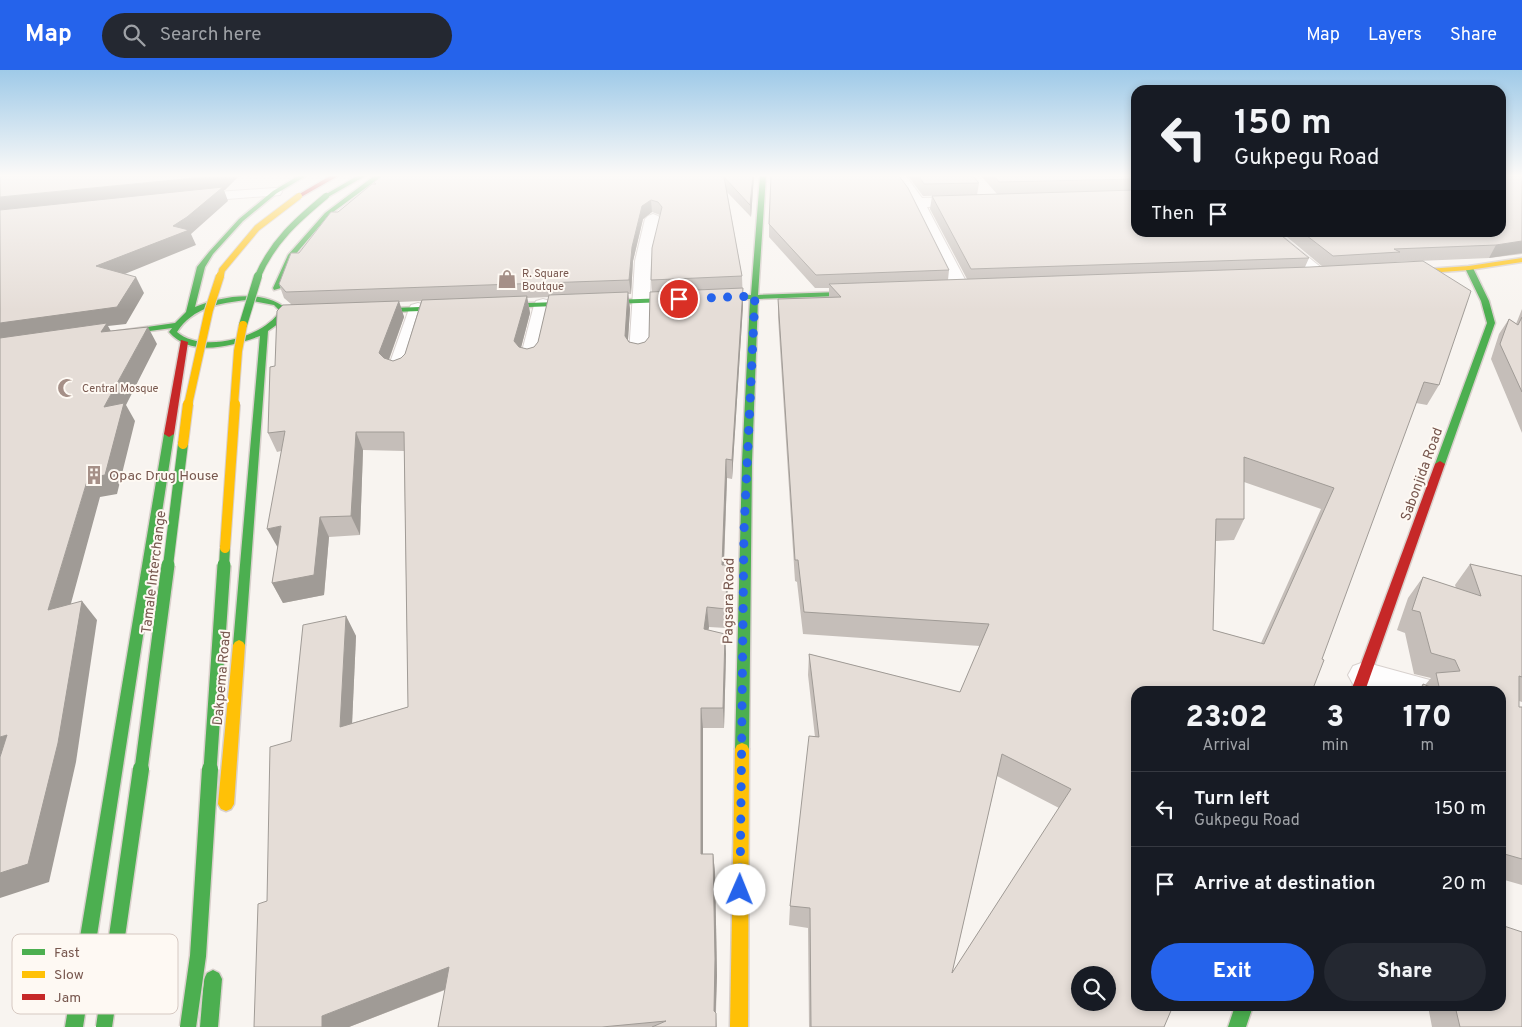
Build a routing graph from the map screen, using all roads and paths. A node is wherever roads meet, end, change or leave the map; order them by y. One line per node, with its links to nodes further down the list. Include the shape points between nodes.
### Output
1 (240, 221): 21 (main road, via 202,267)
2 (267, 221): 33 (main road, Tamale Interchange, bridge, via 222,270 190,389 155,676)
3 (296, 221): 40 (main road, bridge, via 267,257 250,292 238,352 198,956)
4 (322, 221): 16 (main road, via 291,255)
5 (653, 221): 17 (street, via 643,261)
6 (759, 221): 15 (main road, Pagsara Road)
7 (927, 221): 13 (street)
8 (1272, 237): 12 (street)
9 (1522, 260): 10 (main road)
10 (1469, 268): 11 (main road); 29 (main road, Sabonjida Road, via 1484,293 1491,322)
11 (1383, 274)
12 (1323, 277)
13 (961, 289)
14 (882, 292): 15 (main road)
15 (755, 296): 17 (main road); 42 (main road, Pagsara Road, via 744,531)
16 (272, 301): 21 (main road, via 254,298 232,300); 23 (main road, via 288,314)
17 (642, 301): 18 (main road); 26 (street)
18 (543, 304): 19 (main road); 27 (street)
19 (418, 309): 20 (main road); 28 (street)
20 (350, 312)
21 (190, 313): 22 (main road)
22 (175, 325): 24 (main road); 25 (main road, via 173,332 176,338)
23 (264, 331): 25 (main road, via 232,342); 31 (main road, Dakpema Road)
24 (97, 336)
25 (184, 342): 32 (main road)
26 (639, 354)
27 (530, 360)
28 (398, 370)
29 (1361, 683): 30 (street)
30 (1385, 686)
31 (225, 818)
32 (89, 934)
33 (118, 934)
34 (214, 967): 41 (main road)
35 (1242, 1011): 43 (main road)
36 (76, 1014): 38 (main road)
37 (106, 1014): 39 (main road, Tamale Interchange, bridge)
38 (74, 1027)
39 (104, 1027)
40 (188, 1027)
41 (209, 1027)
42 (739, 1027)
43 (1237, 1027)

